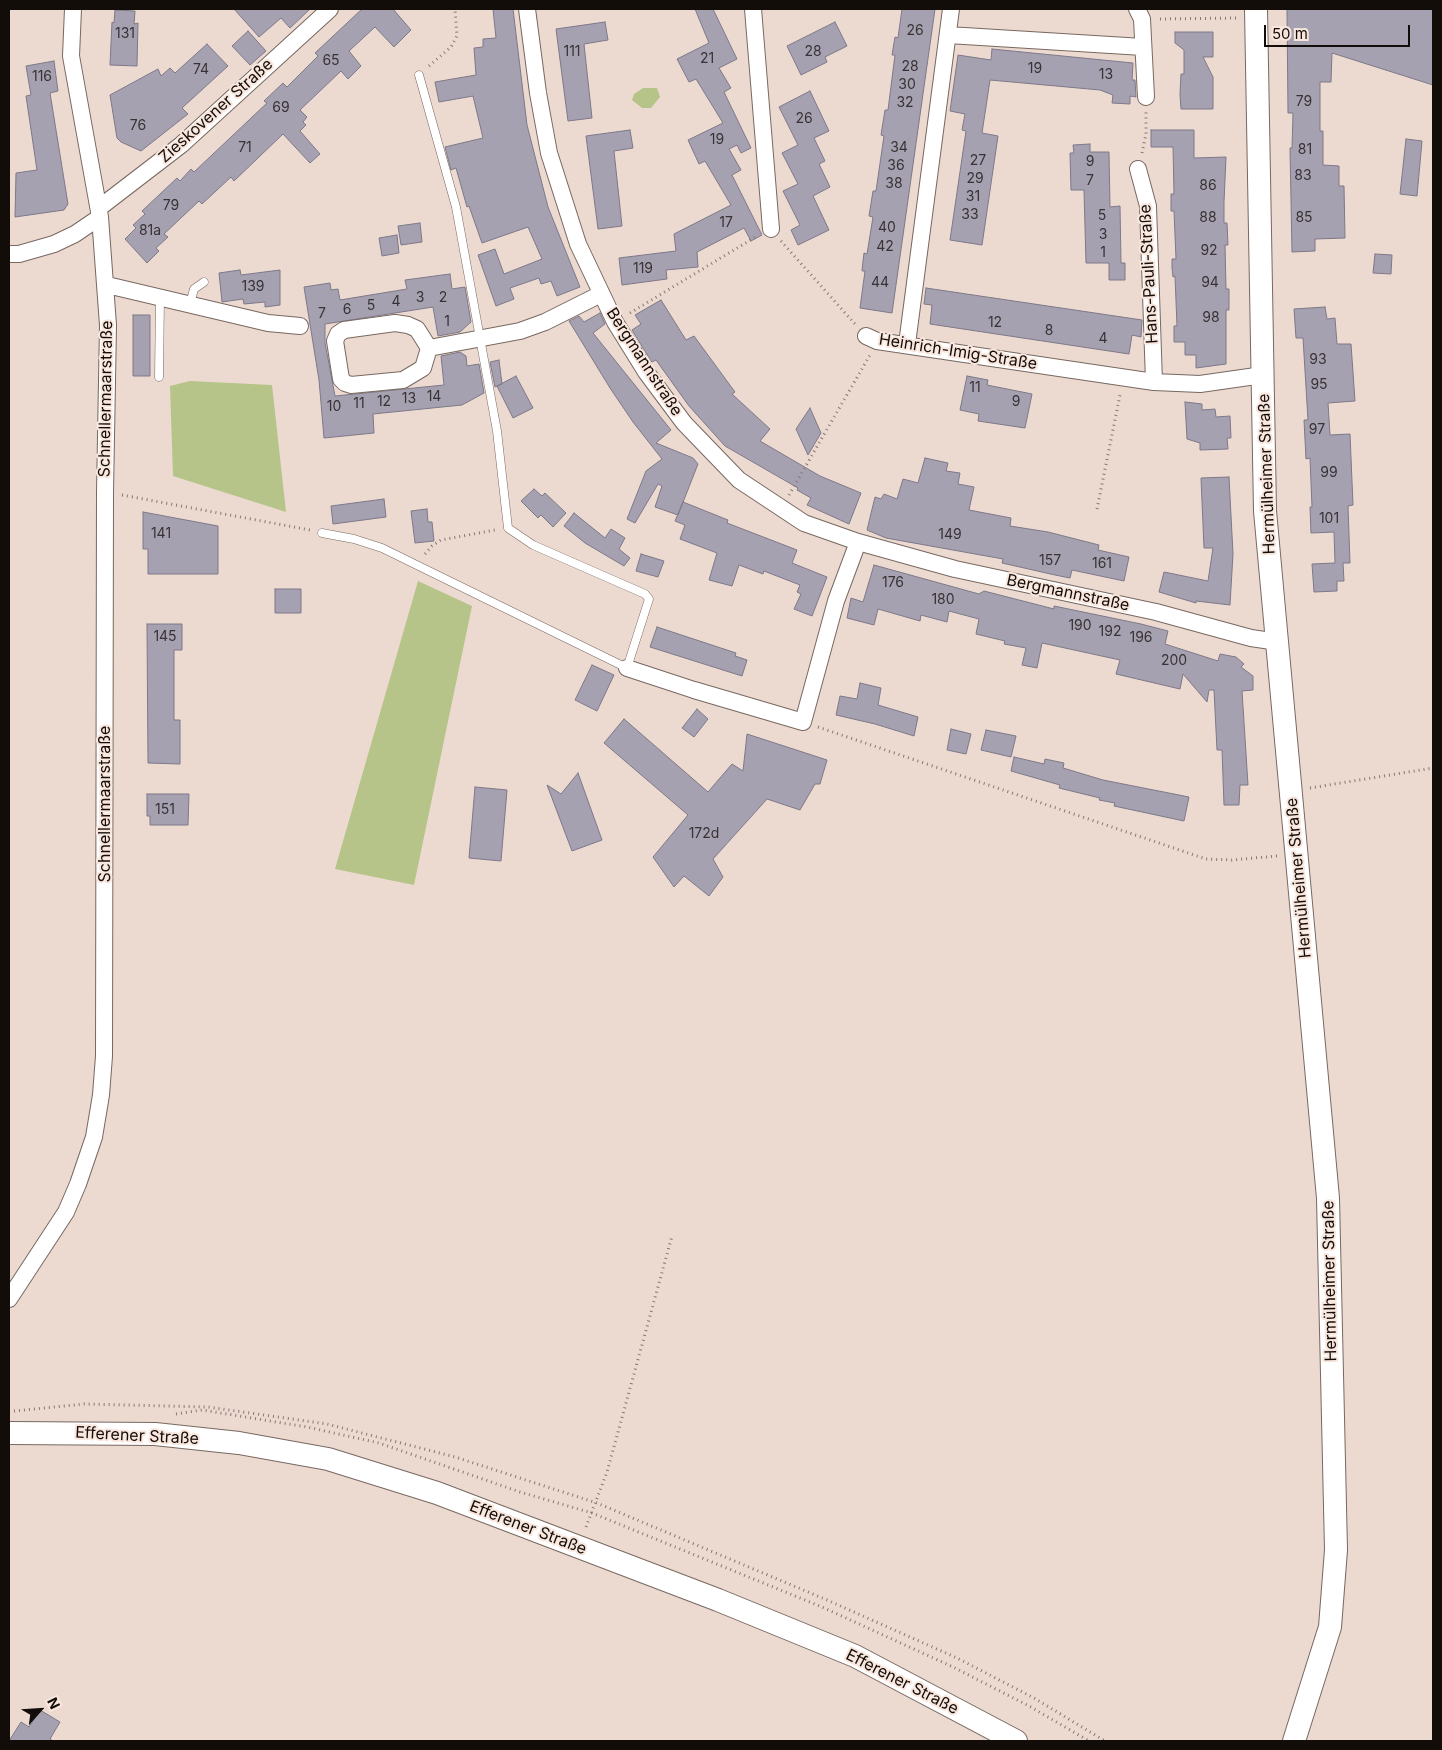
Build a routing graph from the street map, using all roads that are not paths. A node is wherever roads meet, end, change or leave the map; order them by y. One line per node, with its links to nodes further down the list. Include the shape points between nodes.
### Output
1 (73, 9): 13 (street, Schnellermaarstraße, via 71,56)
2 (330, 9): 13 (street, Zieskovener Straße, via 181,145)
3 (527, 9): 18 (street, Bergmannstraße, via 549,153 578,244)
4 (753, 9): 14 (street)
5 (951, 9): 8 (street)
6 (1140, 14): 9 (street)
7 (1256, 14): 26 (street, Hermülheimer Straße)
8 (948, 34): 9 (street); 24 (street)
9 (1143, 47): 11 (street)
10 (419, 75): 23 (lane, via 456,207)
11 (1146, 97)
12 (1138, 169): 28 (street, Hans-Pauli-Straße, via 1148,206)
13 (100, 213): 15 (street, Zieskovener Straße, via 75,234 54,244); 17 (street, Schnellermaarstraße)
14 (771, 229)
15 (9, 254)
16 (204, 282): 20 (lane, via 194,289)
17 (107, 285): 19 (street); 33 (street, Schnellermaarstraße, via 104,1056 101,1095 94,1137 66,1212)
18 (601, 294): 23 (street, via 545,322); 30 (street, Bergmannstraße, via 646,372 684,423 739,480 804,523)
19 (160, 297): 20 (street); 27 (lane)
20 (190, 304): 21 (street, via 268,323)
21 (300, 326)
22 (871, 339): 24 (street, Heinrich-Imig-Straße)
23 (480, 340): 25 (street); 32 (lane, via 498,431 508,528 534,545 650,599)
24 (907, 344): 28 (street, Heinrich-Imig-Straße)
25 (429, 348): 25 (street, via 417,329 395,323 344,330 335,341 341,379 351,385 403,380 413,376 423,368)
26 (1263, 375): 28 (street, Heinrich-Imig-Straße, via 1200,384); 31 (street, Hermülheimer Straße, via 1265,510)
27 (159, 377)
28 (1154, 382)
29 (322, 533): 32 (lane, via 382,548)
30 (858, 542): 31 (street, Bergmannstraße, via 955,569); 32 (street, via 836,601 803,722)
31 (1278, 642): 36 (street, Hermülheimer Straße, via 1291,791 1290,855 1325,1139 1336,1550 1330,1627)
32 (627, 668)
33 (9, 1299)
34 (9, 1433): 35 (street, Efferener Straße, via 155,1434 239,1443 328,1459 437,1493 855,1656)
35 (1016, 1741)
36 (1294, 1741)

